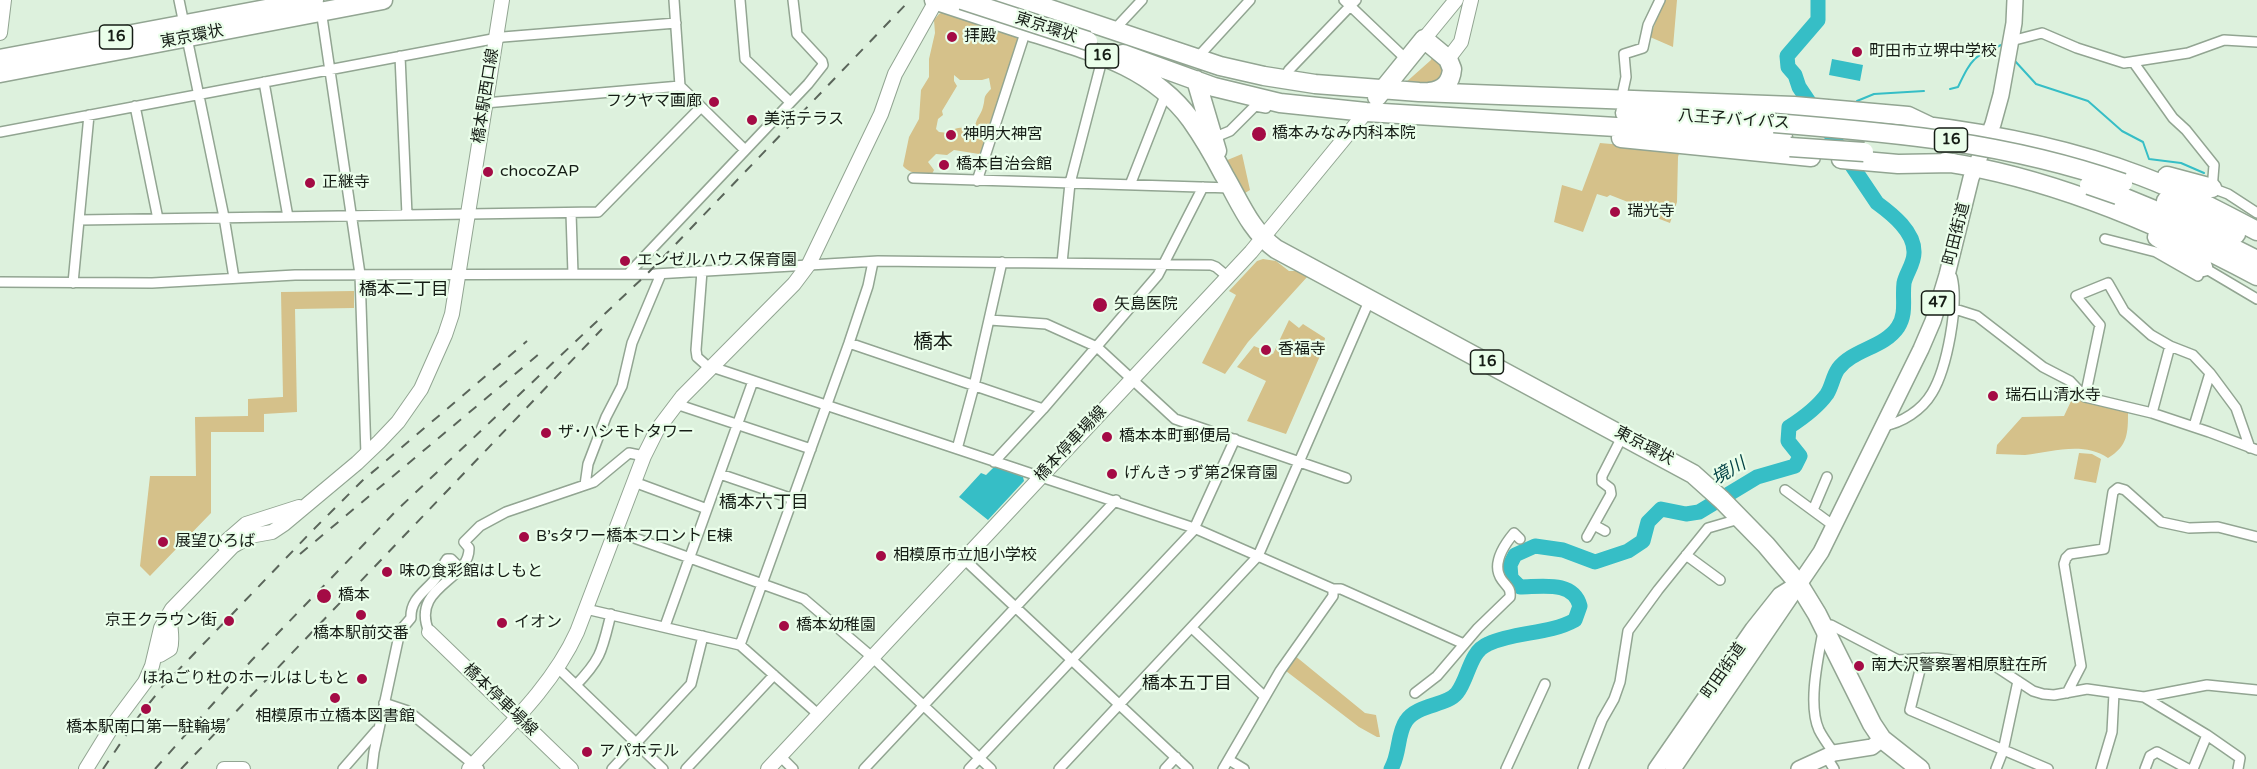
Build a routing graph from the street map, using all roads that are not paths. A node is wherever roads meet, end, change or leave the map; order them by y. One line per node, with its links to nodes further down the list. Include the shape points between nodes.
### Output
1 (3, 0): 25 (street)
2 (179, 0): 24 (street)
3 (384, 0): 19 (highway, 東京環状 / 16)
4 (502, 0): 27 (street, 橋本駅西口線)
5 (674, 0): 21 (street)
6 (740, 0): 48 (street, via 744,59)
7 (793, 0): 48 (street, via 797,34 823,65)
8 (935, 0): 20 (highway, 16); 96 (street, via 895,74 877,124)
9 (962, 0): 26 (highway, 東京環状 / 16, bridge)
10 (996, 0): 26 (highway, 東京環状 / 16)
11 (1142, 0): 23 (street)
12 (1250, 0): 37 (street, via 1200,52)
13 (1456, 0): 28 (street)
14 (1472, 0): 34 (street, via 1461,42)
15 (1660, 0): 47 (street, via 1643,48 1624,54 1626,77)
16 (2015, 0): 29 (main road, 町田街道 / 47)
17 (1032, 1): 23 (highway, 16)
18 (1350, 2): 35 (street); 40 (street)
19 (318, 4): 24 (highway, 東京環状 / 16); 38 (street)
20 (981, 7): 22 (highway, 16)
21 (676, 23): 27 (street); 42 (street)
22 (1026, 30): 32 (highway, 16); 70 (street)
23 (1114, 30): 37 (highway, 16)
24 (185, 31): 33 (highway, 東京環状 / 16); 39 (highway, 東京環状 / 16); 44 (street)
25 (0, 33)
26 (1090, 37): 37 (highway, 東京環状 / 16)
27 (496, 39): 31 (street); 49 (street, 橋本駅西口線)
28 (1424, 39): 34 (highway); 35 (highway)
29 (2011, 41): 36 (street, via 2042,33 2077,48); 61 (main road, 町田街道 / 47)
30 (2257, 42): 36 (street, via 2223,40 2188,53)
31 (400, 56): 38 (street); 81 (street)
32 (1103, 56): 45 (highway, 16, via 1149,78); 72 (street)
33 (0, 59)
34 (1448, 59): 43 (highway, via 1452,69 1449,80 1440,89)
35 (1407, 60): 46 (highway)
36 (2134, 63): 76 (street, via 2173,118 2214,165)
37 (1196, 68): 40 (highway, 16, via 1231,68); 46 (highway, 八王子バイパス / 16, via 1283,90); 50 (highway, 八王子バイパス / 16, via 1237,94); 62 (highway, 16)
38 (329, 69): 41 (street); 80 (street)
39 (0, 73)
40 (1284, 79): 46 (highway, 16)
41 (264, 82): 44 (street); 82 (street)
42 (680, 86): 49 (street); 52 (street)
43 (1428, 92): 46 (highway, 16); 47 (highway, 16); 54 (highway, 16)
44 (198, 94): 51 (street); 83 (street)
45 (1168, 94): 71 (highway, 16, via 1190,119); 73 (street)
46 (1375, 100): 53 (highway, 八王子バイパス / 16); 54 (highway, 八王子バイパス / 16); 57 (highway, 八王子バイパス / 16); 63 (street, 橋本停車場線)
47 (1621, 100): 59 (highway, 16)
48 (790, 102): 64 (street)
49 (485, 103): 79 (street, 橋本駅西口線)
50 (1280, 103): 53 (highway, 八王子バイパス / 16); 62 (street, via 1276,110 1255,106 1230,131)
51 (135, 106): 56 (street); 84 (street)
52 (702, 107): 64 (street); 77 (street, via 601,210)
53 (1329, 109): 63 (street, via 1344,120)
54 (1557, 109): 58 (highway, 八王子バイパス / 16)
55 (1834, 114): 59 (highway, 16); 59 (highway, 16); 61 (highway, 16)
56 (89, 115): 60 (street); 85 (street)
57 (1422, 115): 58 (highway, 八王子バイパス / 16); 66 (highway, 16, via 1428,126 1590,135)
58 (1635, 120): 59 (highway, 八王子バイパス / 16); 59 (highway, 16, via 1688,136)
59 (1781, 122): 65 (highway, 16, bridge); 66 (street); 75 (highway, 八王子バイパス / 16, bridge, via 1959,154)
60 (0, 132)
61 (1988, 136): 67 (highway, 16); 68 (main road, 町田街道 / 47)
62 (1214, 138): 71 (highway, 16)
63 (1343, 141): 88 (street, 橋本停車場線)
64 (745, 150): 102 (street)
65 (1865, 157): 66 (highway, 16); 68 (highway, 16)
66 (1819, 158)
67 (2103, 162): 76 (highway); 87 (highway, 16, via 2187,195)
68 (1975, 167): 86 (highway, 16, via 2047,186); 104 (main road, 町田街道 / 47)
69 (914, 178): 70 (street)
70 (977, 181): 72 (street)
71 (1228, 181): 74 (street); 88 (highway, 16, via 1249,222)
72 (1071, 183): 73 (street); 95 (street)
73 (1130, 185): 74 (street)
74 (1203, 187): 97 (street)
75 (2121, 189): 90 (highway, 八王子バイパス / 16, via 2192,212); 91 (highway, 八王子バイパス / 16)
76 (2211, 194): 78 (street, via 2228,194)
77 (571, 213): 79 (street); 101 (street)
78 (2257, 213)
79 (466, 215): 81 (street); 100 (street, 橋本駅西口線)
80 (351, 216): 81 (street); 82 (street); 99 (street)
81 (406, 216)
82 (288, 217): 83 (street)
83 (224, 218): 84 (street); 107 (street)
84 (158, 219): 85 (street)
85 (79, 220): 109 (street)
86 (2140, 221): 92 (highway, via 2155,236); 105 (highway, 16)
87 (2257, 231)
88 (1263, 239): 106 (street, 橋本停車場線); 110 (highway, 東京環状 / 16)
89 (2105, 239): 92 (street, via 2156,252 2198,276)
90 (2257, 246)
91 (2257, 260)
92 (2204, 261): 111 (street)
93 (873, 262): 94 (street); 96 (street); 114 (street)
94 (1002, 262): 95 (street); 113 (street)
95 (1062, 263): 97 (street)
96 (809, 264): 98 (street); 117 (street)
97 (1165, 265): 106 (street, via 1210,265); 116 (street)
98 (702, 271): 103 (street); 117 (street, via 696,350 700,360)
99 (360, 274): 100 (street); 107 (street); 135 (street)
100 (457, 274): 101 (street); 135 (street, 橋本駅西口線, via 449,325 421,389 398,422)
101 (573, 274): 102 (street)
102 (628, 274): 103 (street)
103 (661, 274): 144 (street, via 632,343 622,386 588,464)
104 (1947, 275): 112 (street, via 1952,277); 128 (main road, 町田街道 / 47, via 1933,321)
105 (2257, 276)
106 (1228, 277): 119 (street, 橋本停車場線)
107 (234, 278): 109 (street)
108 (0, 282): 109 (street)
109 (73, 283)
110 (1370, 299): 130 (highway, 東京環状 / 16); 138 (street)
111 (2257, 299)
112 (1954, 309): 122 (street, via 1977,316 2043,367 2070,381); 128 (street, via 1932,393 1905,418)
113 (990, 320): 116 (street, via 1044,324); 121 (street)
114 (849, 344): 121 (street); 124 (street)
115 (2170, 346): 118 (street, via 2193,355); 122 (street, via 2151,336 2124,311 2108,283 2076,296 2100,325); 126 (street)
116 (1097, 347): 119 (street); 125 (street)
117 (711, 368): 120 (street); 123 (street)
118 (2210, 373): 129 (street); 134 (street, via 2236,408)
119 (1132, 379): 131 (street, via 1175,419); 140 (street, 橋本停車場線)
120 (753, 381): 124 (street); 127 (street)
121 (974, 386): 125 (street); 133 (street)
122 (2085, 397): 126 (street)
123 (676, 404): 127 (street); 136 (street)
124 (827, 406): 132 (street); 133 (street)
125 (1043, 409): 137 (street)
126 (2152, 413): 129 (street)
127 (737, 425): 132 (street); 139 (street)
128 (1883, 426): 154 (main road, 町田街道 / 47)
129 (2194, 426): 134 (street)
130 (1623, 435): 151 (highway, 東京環状 / 16, via 1682,467); 153 (street, via 1602,476 1611,494)
131 (1235, 439): 138 (street); 155 (street)
132 (811, 449): 147 (street)
133 (957, 449): 137 (street)
134 (2254, 449)
135 (366, 455): 146 (street, 橋本駅西口線)
136 (644, 456): 143 (street); 144 (street, via 629,453 603,476)
137 (994, 462): 140 (street)
138 (1299, 462): 142 (street); 163 (street)
139 (720, 474): 147 (street); 149 (street)
140 (1041, 477): 148 (street); 165 (street, 橋本停車場線)
141 (1827, 477): 150 (street)
142 (1346, 478)
143 (634, 482): 149 (street); 156 (street)
144 (585, 485): 166 (street, via 506,512 480,526 464,542 469,554)
145 (1785, 490): 150 (street)
146 (314, 499): 152 (street); 158 (street)
147 (793, 499): 169 (street)
148 (1116, 500): 155 (street); 171 (street)
149 (707, 509): 164 (street)
150 (1813, 510): 154 (street)
151 (1734, 514): 162 (street, via 1708,528); 168 (highway, 東京環状 / 16)
152 (255, 520): 158 (street, via 267,522); 182 (street, via 233,534 163,607 154,628)
153 (1594, 525): 157 (street); 159 (street)
154 (1834, 526): 168 (main road, 町田街道 / 47)
155 (1194, 528): 163 (street); 185 (street)
156 (615, 531): 164 (street); 172 (street)
157 (1605, 531)
158 (272, 532): 182 (street, via 240,540 172,609 161,628)
159 (1587, 537)
160 (2257, 537): 193 (street, via 2218,527 2189,528 2161,522 2125,490 2118,488 2113,492 2104,549 2070,554 2064,564 2081,666)
161 (1520, 539): 180 (street, via 1514,532 1498,563 1510,597)
162 (1686, 555): 167 (street); 234 (street, via 1628,631 1620,682)
163 (1258, 556): 170 (street); 177 (street)
164 (690, 557): 169 (street); 175 (street)
165 (964, 559): 171 (street); 183 (street, 橋本停車場線)
166 (460, 568): 174 (street, via 447,559 414,602); 178 (street, via 428,603)
167 (1720, 580)
168 (1798, 583): 176 (highway, 東京環状 / 16); 200 (main road, 町田街道 / 47, via 1788,602)
169 (763, 584): 181 (street); 183 (street, via 804,599)
170 (1333, 589): 180 (street, via 1341,589); 195 (street, via 1333,596)
171 (1016, 607): 185 (street); 198 (street)
172 (586, 609): 173 (street); 186 (street)
173 (610, 614): 175 (street); 190 (street, via 602,653)
174 (411, 618): 178 (street); 197 (street, via 400,631)
175 (665, 626): 179 (street)
176 (1824, 626): 184 (street, via 1831,625 1898,660); 205 (highway, 東京環状 / 16); 211 (street, via 1815,711)
177 (1192, 628): 195 (street); 199 (street)
178 (429, 632): 202 (street, 橋本停車場線)
179 (703, 636): 181 (street); 206 (street, via 692,684)
180 (1464, 644): 192 (street, via 1437,676)
181 (740, 645): 187 (street)
182 (154, 655): 214 (street, via 145,682)
183 (872, 657): 198 (street); 201 (street, 橋本停車場線)
184 (1923, 658): 188 (street, via 1995,666); 207 (street, via 1910,710)
185 (1071, 659): 199 (street); 209 (street)
186 (558, 668): 190 (street); 202 (street)
187 (774, 675): 201 (street); 222 (street)
188 (2018, 681): 193 (street, via 2043,694); 207 (street)
189 (1545, 684): 233 (street)
190 (576, 685): 206 (street)
191 (2257, 690): 196 (street, via 2207,685)
192 (1415, 693)
193 (2067, 693): 194 (street, via 2087,689)
194 (2114, 693): 196 (street); 241 (street, via 2112,732)
195 (1265, 697): 212 (street)
196 (2144, 697): 204 (street)
197 (384, 703): 203 (street); 213 (street, via 408,711)
198 (924, 705): 209 (street); 225 (street)
199 (1120, 705): 210 (street); 228 (street)
200 (1705, 711): 235 (main road, 町田街道 / 47); 236 (main road, 町田街道 / 47)
201 (819, 715): 208 (street, 橋本停車場線)
202 (517, 717): 213 (street); 219 (street, 橋本停車場線)
203 (379, 728): 217 (street); 218 (street)
204 (2207, 735): 244 (street); 245 (street, via 2241,758)
205 (1882, 739): 211 (main road, via 1872,747); 238 (highway, 東京環状 / 16)
206 (636, 743): 220 (street); 221 (street)
207 (2003, 751): 239 (street); 240 (street)
208 (780, 756): 223 (street, 橋本停車場線); 224 (street)
209 (979, 757): 226 (street); 227 (street)
210 (1176, 757): 229 (street); 230 (street)
211 (1832, 759): 237 (main road)
212 (1228, 760): 231 (street); 232 (street)
213 (474, 767)
214 (86, 769)
215 (224, 769): 216 (street)
216 (243, 769)
217 (343, 769)
218 (372, 769)
219 (571, 769)
220 (612, 769)
221 (663, 769)
222 (686, 769)
223 (768, 769)
224 (793, 769)
225 (864, 769)
226 (969, 769)
227 (991, 769)
228 (1059, 769)
229 (1165, 769)
230 (1188, 769)
231 (1223, 769)
232 (1244, 769)
233 (1506, 769)
234 (1583, 769)
235 (1656, 769)
236 (1673, 769)
237 (1799, 769)
238 (1920, 769)
239 (1996, 769)
240 (2048, 769)
241 (2102, 769)
242 (2145, 769): 243 (street, via 2150,756 2157,753)
243 (2188, 769)
244 (2193, 769)
245 (2238, 769)

